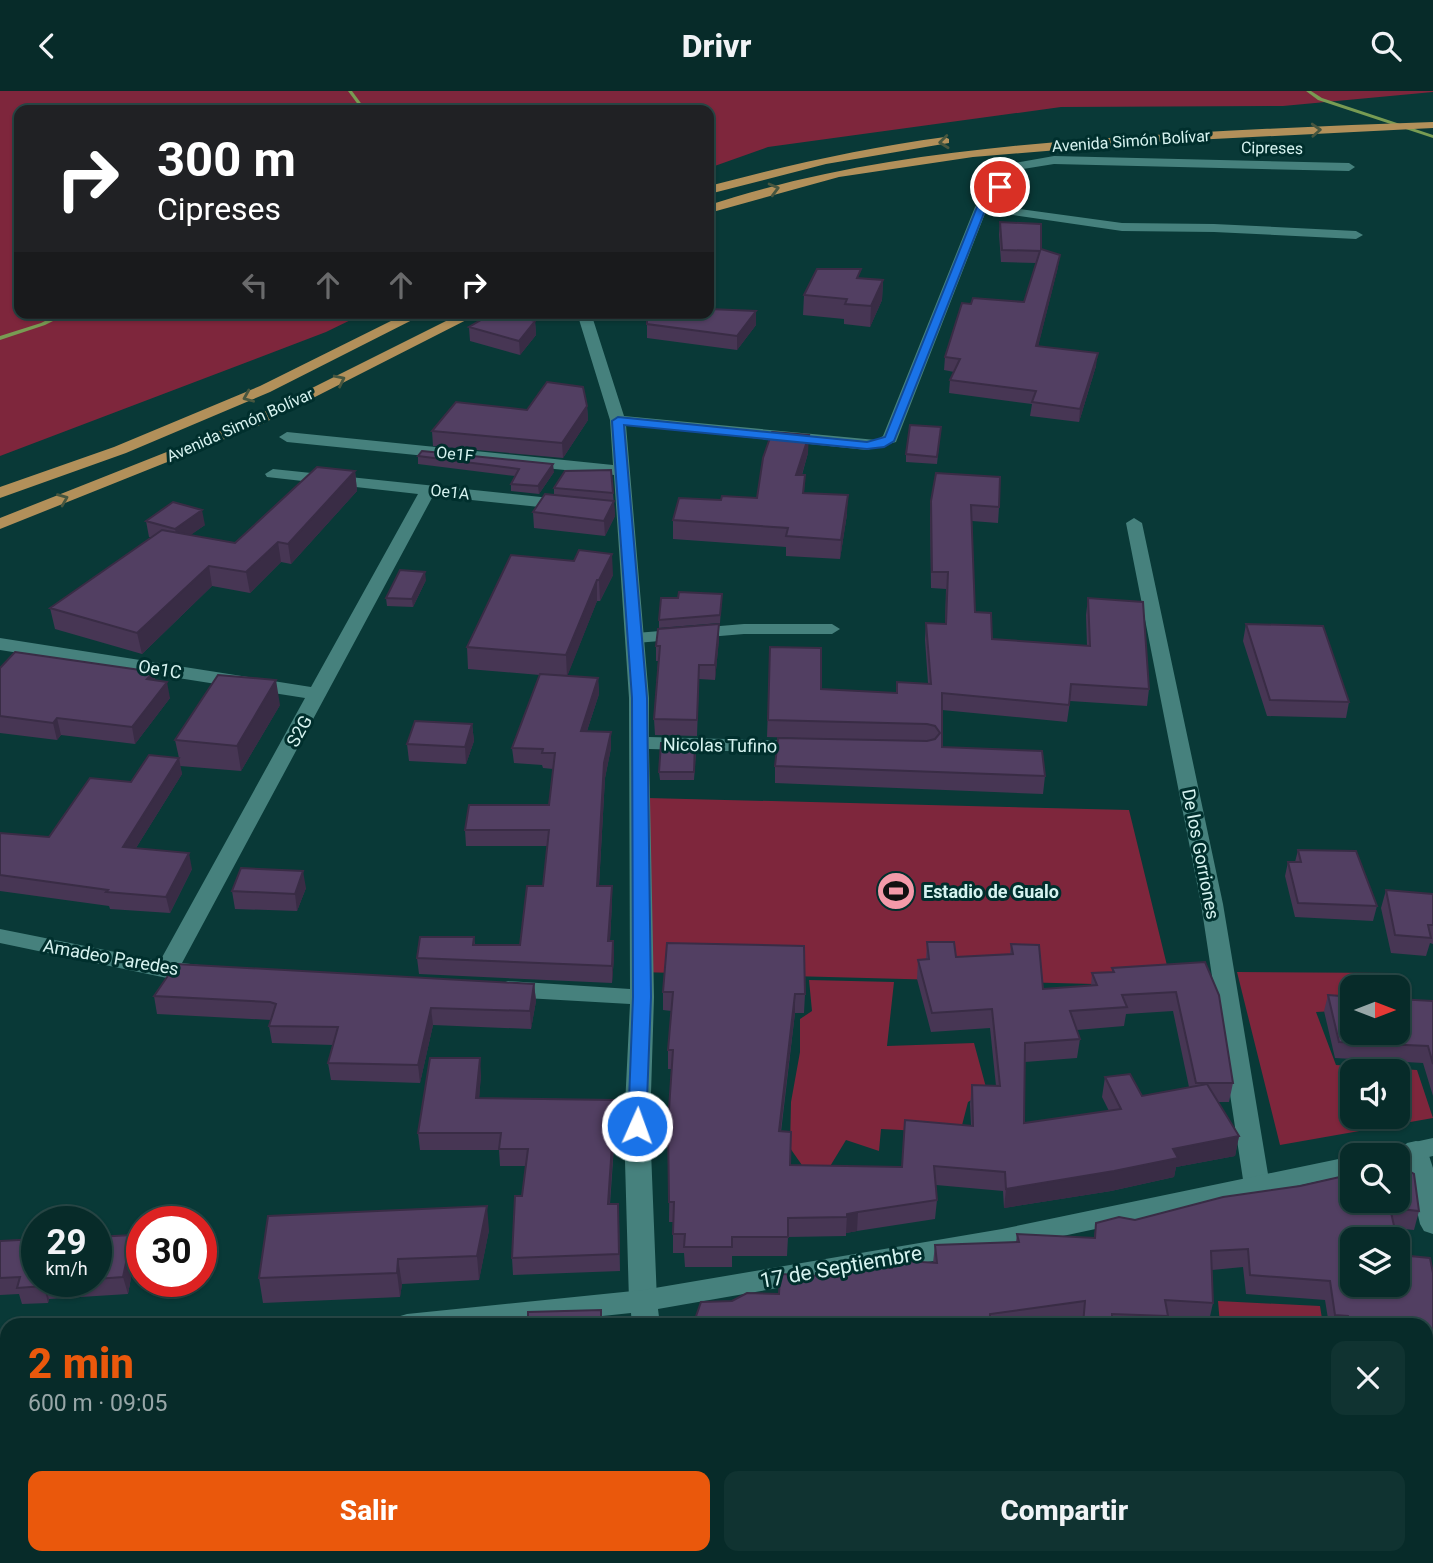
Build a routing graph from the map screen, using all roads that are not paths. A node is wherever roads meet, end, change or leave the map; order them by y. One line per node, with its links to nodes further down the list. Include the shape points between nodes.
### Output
1 (1433, 113): 2 (highway, Avenida Simón Bolívar)
2 (1385, 121): 3 (highway, Avenida Simón Bolívar, via 1354,116); 4 (highway, Avenida Simón Bolívar); 9 (highway, Avenida Simón Bolívar, one-way to 2, via 808,180 947,155)
3 (1174, 124)
4 (1433, 125)
5 (959, 140): 7 (highway, one-way to 7, via 855,155)
6 (1349, 167): 8 (street, Cipreses, via 1041,161 1019,166)
7 (714, 189)
8 (982, 207): 10 (street, via 1122,227); 14 (street, Cipreses, via 890,439 867,445)
9 (714, 208)
10 (1356, 235)
11 (407, 319): 19 (highway, Avenida Simón Bolívar, one-way to 19, via 265,389 120,450)
12 (461, 319): 22 (highway, Avenida Simón Bolívar, one-way to 12, via 255,422)
13 (586, 319): 14 (street)
14 (618, 421): 16 (street)
15 (287, 437): 16 (street, Oe1F)
16 (622, 471): 24 (street, via 620,510)
17 (273, 474): 18 (street, Oe1A)
18 (428, 490): 20 (street, Oe1A); 26 (street, S2G)
19 (0, 493)
20 (587, 506)
21 (1134, 523): 36 (street, De los Gorriones, via 1212,904)
22 (0, 524)
23 (832, 629): 24 (lane, via 744,629)
24 (636, 638): 27 (street)
25 (0, 644): 26 (street, Oe1C)
26 (319, 694): 30 (street, S2G)
27 (640, 743): 28 (street, Nicolas Tufino); 33 (street)
28 (830, 748)
29 (0, 936): 30 (street, Amadeo Paredes)
30 (167, 969): 31 (street, Amadeo Paredes)
31 (223, 973)
32 (488, 988): 33 (street)
33 (642, 997): 38 (street, via 637,1126)
34 (1415, 1151): 37 (street)
35 (1340, 1168): 36 (street, 17 de Septiembre)
36 (1257, 1186): 38 (street, 17 de Septiembre)
37 (1433, 1224)
38 (644, 1313): 39 (street, 17 de Septiembre)
39 (545, 1318)

